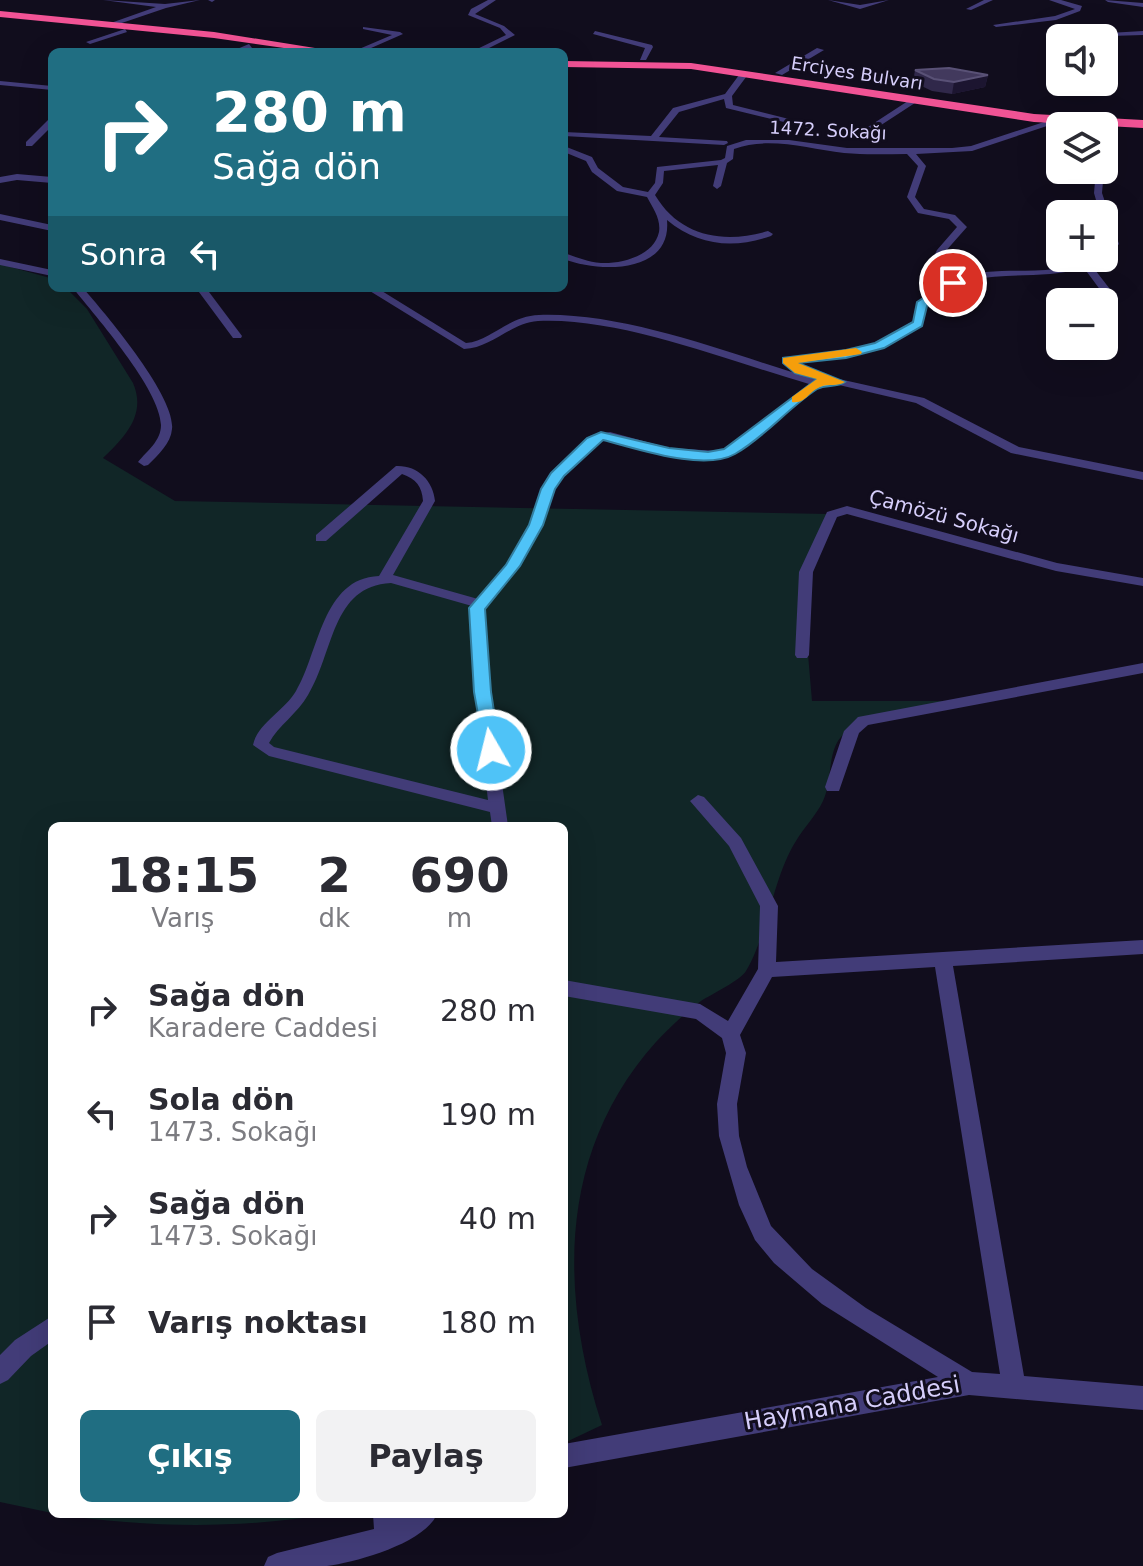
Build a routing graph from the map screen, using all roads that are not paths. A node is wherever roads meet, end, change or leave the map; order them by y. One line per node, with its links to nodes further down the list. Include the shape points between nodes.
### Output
1 (106, 0): 10 (street)
2 (197, 0): 10 (street)
3 (493, 0): 26 (street, via 471,15 511,35)
4 (831, 0): 5 (street, via 863,7)
5 (886, 0)
6 (990, 0): 11 (street)
7 (1052, 0): 14 (street, via 1075,3 1078,10)
8 (1108, 0): 9 (street)
9 (1142, 5)
10 (165, 6): 13 (street)
11 (969, 9)
12 (0, 17): 13 (highway); 16 (highway)
13 (110, 25): 24 (highway)
14 (996, 25)
15 (365, 28): 25 (street, via 400,34)
16 (125, 31): 20 (street); 21 (highway)
17 (595, 33): 28 (street, via 649,47)
18 (1143, 33): 19 (street)
19 (1118, 34)
20 (90, 42)
21 (249, 46): 22 (street); 23 (highway)
22 (244, 48)
23 (264, 48)
24 (302, 48)
25 (366, 48)
26 (483, 48)
27 (820, 50): 32 (street)
28 (643, 58): 29 (highway, Erciyes Bulvarı); 32 (highway, Erciyes Bulvarı)
29 (568, 61)
30 (568, 61): 31 (highway, Erciyes Bulvarı)
31 (745, 73): 35 (street); 36 (highway, Erciyes Bulvarı)
32 (779, 73): 37 (highway, Erciyes Bulvarı, via 1031,112)
33 (0, 83): 34 (street)
34 (48, 88)
35 (728, 96): 42 (street, via 729,106); 47 (street, via 676,110)
36 (914, 101): 38 (highway, Erciyes Bulvarı); 43 (street)
37 (1143, 118)
38 (1046, 121): 50 (street, 1472. Sokağı, via 972,148)
39 (1118, 123): 41 (highway, Erciyes Bulvarı)
40 (48, 124): 44 (street)
41 (1143, 124)
42 (806, 126)
43 (872, 127)
44 (40, 130): 45 (street); 49 (street)
45 (48, 131)
46 (568, 134): 47 (street)
47 (655, 137): 48 (street)
48 (724, 143)
49 (29, 144)
50 (908, 150): 52 (street, 1472. Sokağı, via 847,151 746,142 733,145); 66 (street, via 922,166 911,197 921,211 952,217 962,227 932,270)
51 (568, 151): 56 (street, via 589,159 620,189)
52 (723, 162): 55 (street); 56 (street, via 662,168)
53 (0, 180): 54 (street)
54 (48, 180)
55 (717, 186)
56 (650, 195): 57 (street)
57 (662, 210): 60 (street, via 674,222 716,241 746,242); 61 (street, via 665,232 632,262 589,267)
58 (0, 217): 59 (street)
59 (48, 227)
60 (768, 234)
61 (568, 258)
62 (0, 262): 63 (street)
63 (48, 272)
64 (1049, 272): 66 (street)
65 (1092, 272): 67 (street)
66 (953, 283): 72 (street, via 922,304 918,323 879,346 787,361)
67 (1104, 288)
68 (81, 292): 74 (street, via 157,394 168,425)
69 (204, 292): 71 (street)
70 (376, 292): 73 (street, via 464,346 481,345 502,328 524,320 581,320 654,333)
71 (237, 336)
72 (839, 382): 73 (street); 75 (street, via 920,400 1015,450)
73 (817, 383): 79 (street, via 736,448 719,455 669,452 610,436 594,439 558,473 513,566)
74 (144, 462)
75 (1143, 476)
76 (321, 538): 77 (street, via 400,469 415,474 424,480 429,501)
77 (384, 579): 79 (street); 84 (street, via 355,587 336,608 303,692 261,745)
78 (1143, 582): 80 (street, Çamözü Sokağı, via 1056,567 843,510 832,515 806,572)
79 (481, 604): 84 (street, via 477,608 482,692)
80 (802, 655)
81 (1143, 668): 82 (street, via 863,721 852,731)
82 (833, 787)
83 (698, 801): 88 (street, via 735,842 769,906)
84 (499, 808): 85 (street)
85 (500, 822)
86 (1143, 947): 87 (street)
87 (943, 959): 88 (street); 96 (street)
88 (767, 970): 90 (street)
89 (568, 989): 90 (street, via 700,1012)
90 (730, 1035): 95 (street, via 737,1064 726,1101 728,1141 761,1231 797,1274)
91 (48, 1330): 92 (street)
92 (23, 1348): 93 (street); 94 (street)
93 (0, 1360)
94 (0, 1372)
95 (969, 1383): 96 (street, Haymana Caddesi); 98 (street, Haymana Caddesi)
96 (1014, 1387): 97 (street, Haymana Caddesi)
97 (1143, 1398)
98 (568, 1455)
99 (412, 1518): 100 (street)
100 (386, 1526): 101 (street)
101 (277, 1566)

